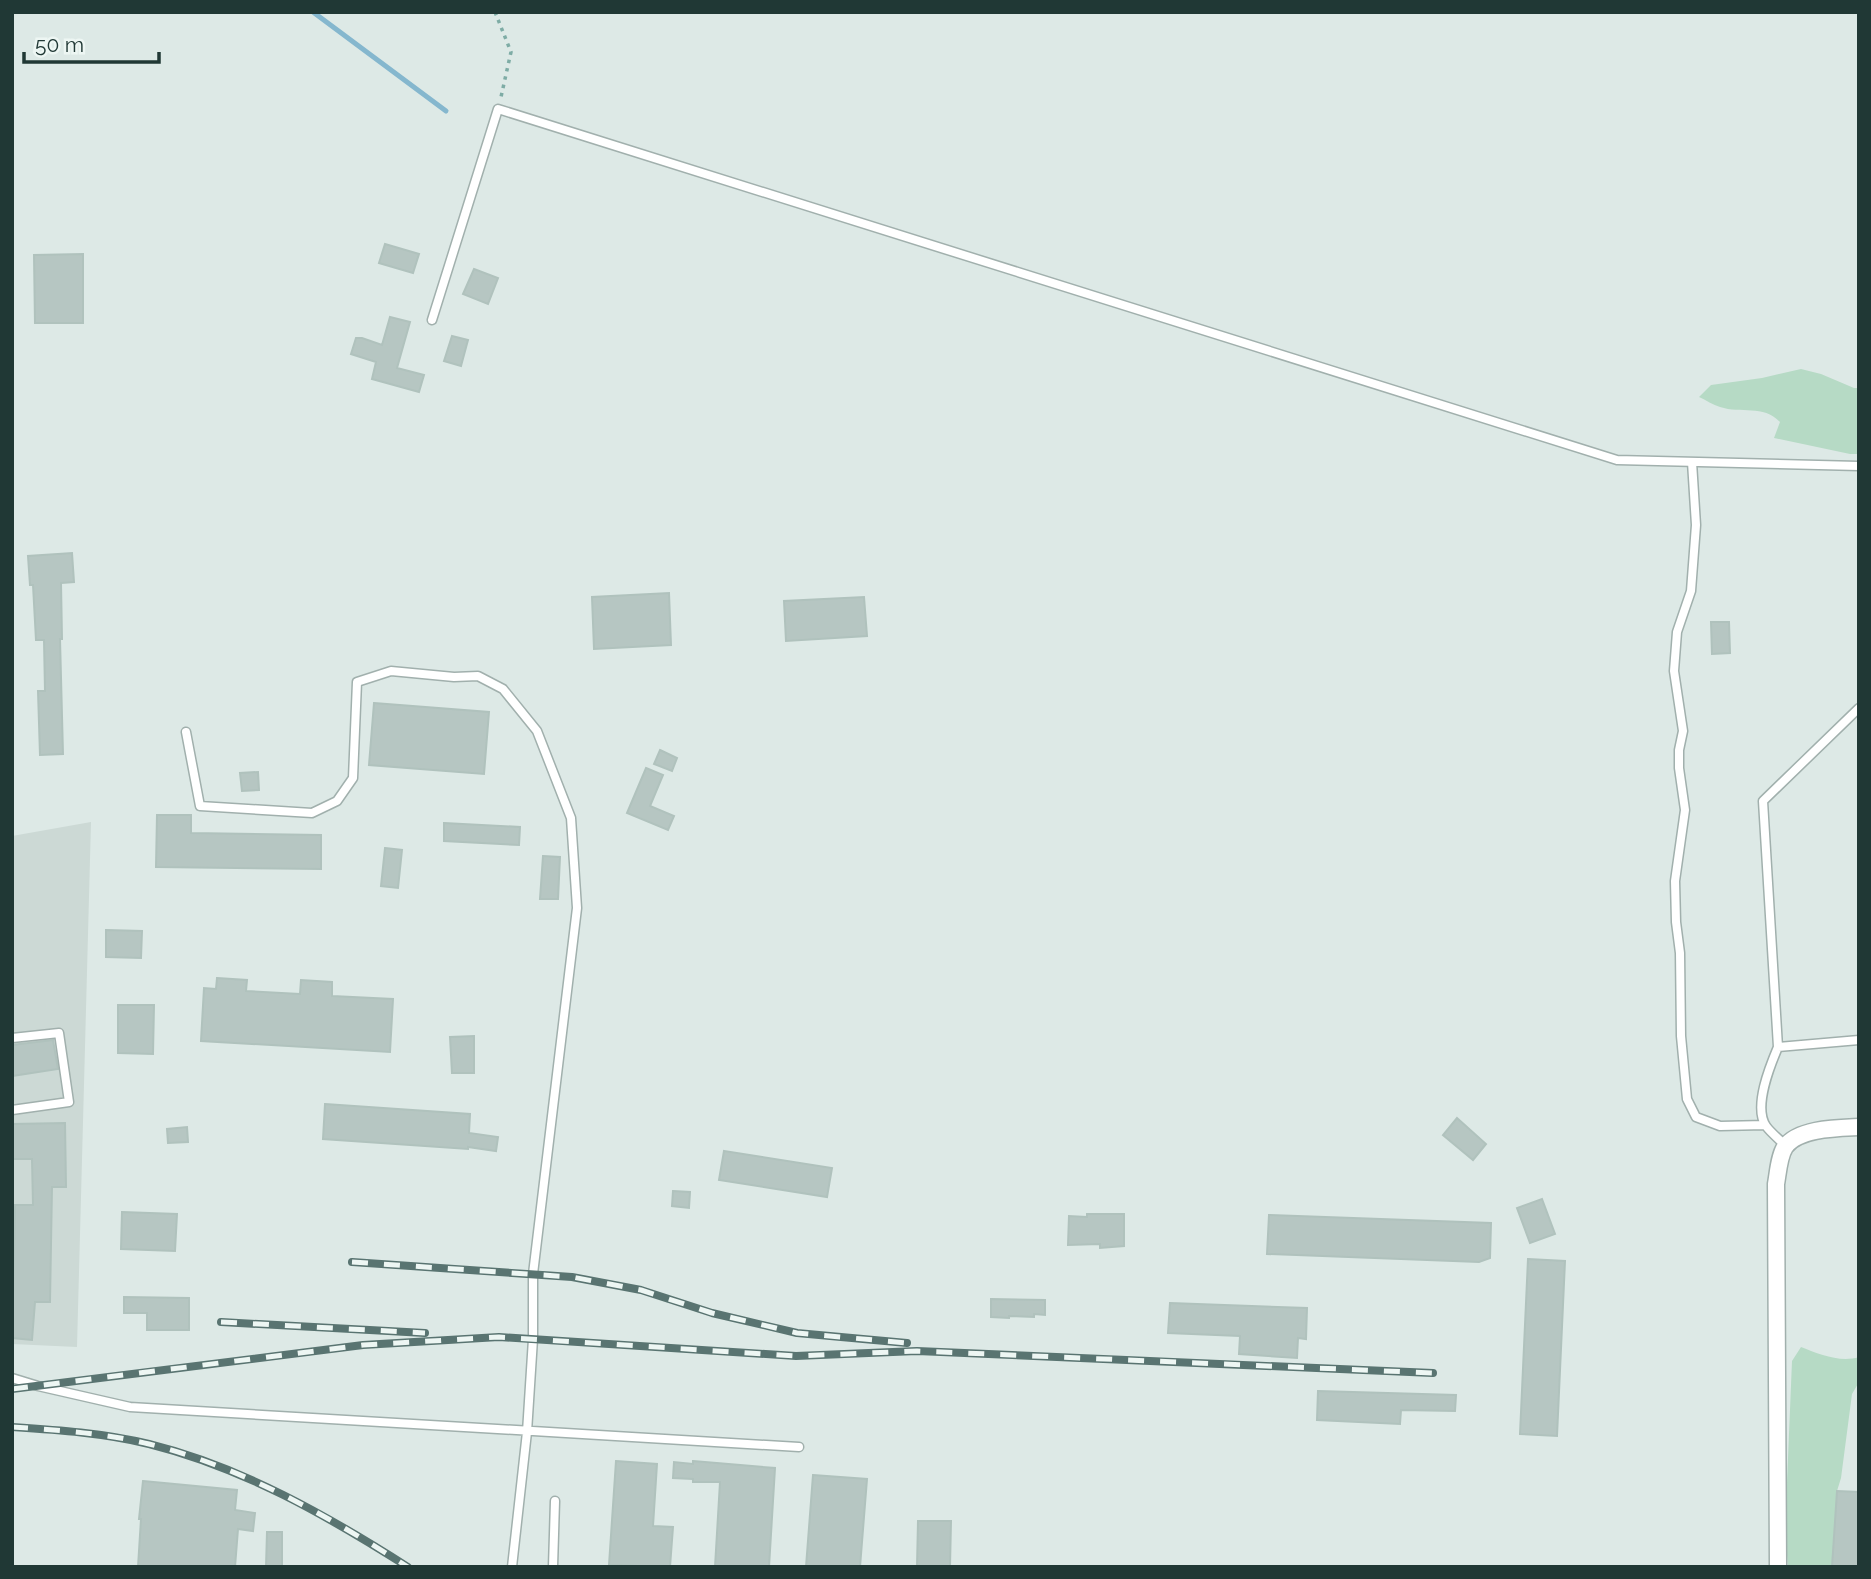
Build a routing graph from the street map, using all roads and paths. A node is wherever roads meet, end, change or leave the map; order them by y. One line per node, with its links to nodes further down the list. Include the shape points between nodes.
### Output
1 (495, 12): 2 (path, via 512,52)
2 (498, 109): 3 (lane); 4 (lane, via 1617,460)
3 (432, 320)
4 (1692, 462): 5 (lane); 12 (lane, via 1696,525 1691,590 1677,632 1674,671 1684,731 1679,768 1685,810 1675,881 1687,1099 1696,1117 1720,1126)
5 (1859, 466)
6 (1859, 708): 10 (lane, via 1763,801)
7 (186, 732): 16 (lane, via 200,806 312,813 337,801 353,778 357,682 391,671 478,676 503,689 537,731 570,818 577,908 533,1274)
8 (12, 1038): 11 (lane, via 59,1033 69,1102)
9 (1859, 1040): 10 (lane)
10 (1777, 1047): 12 (lane, via 1763,1086)
11 (12, 1110)
12 (1765, 1125): 14 (lane)
13 (1859, 1127): 14 (street, via 1803,1134)
14 (1786, 1146): 21 (street, via 1776,1184)
15 (12, 1378): 16 (lane, via 130,1408)
16 (527, 1432): 17 (lane); 19 (lane)
17 (799, 1447)
18 (555, 1501): 20 (lane)
19 (512, 1567)
20 (553, 1567)
21 (1778, 1567)

